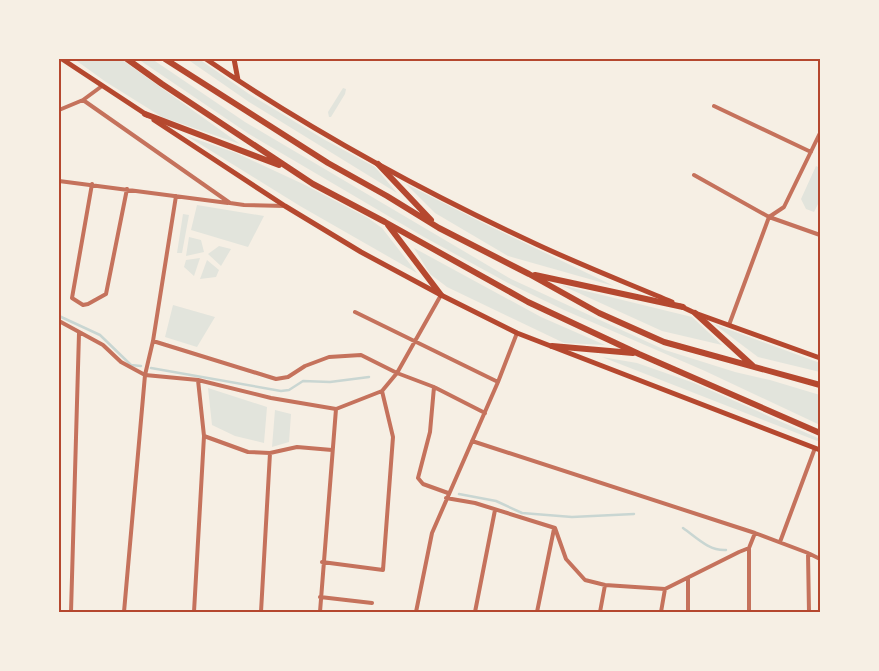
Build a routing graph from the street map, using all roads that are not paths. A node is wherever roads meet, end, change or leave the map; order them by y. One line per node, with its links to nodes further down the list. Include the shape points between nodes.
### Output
1 (62, 59): 7 (main road)
2 (127, 59): 15 (highway)
3 (165, 59): 25 (highway, via 306,150)
4 (206, 59): 6 (main road)
5 (234, 59): 6 (main road)
6 (238, 80): 14 (main road, via 311,127)
7 (102, 86): 8 (street); 11 (main road)
8 (83, 100): 10 (street); 21 (street)
9 (714, 106): 13 (street)
10 (59, 110)
11 (145, 114): 15 (highway); 22 (main road)
12 (820, 133): 13 (street)
13 (811, 152): 23 (street, via 784,207)
14 (378, 164): 25 (highway); 29 (main road, via 536,244)
15 (292, 170): 24 (highway)
16 (694, 175): 23 (street)
17 (59, 181): 18 (street)
18 (92, 184): 19 (street); 19 (street, via 72,298 82,304 106,294)
19 (127, 189): 20 (street)
20 (176, 196): 21 (street); 36 (street)
21 (230, 203): 22 (street)
22 (284, 206): 28 (main road)
23 (769, 217): 26 (street); 33 (street)
24 (385, 222): 28 (highway); 39 (highway, via 528,302)
25 (439, 228): 27 (highway)
26 (820, 235)
27 (529, 274): 29 (highway); 41 (highway, via 599,313 664,342)
28 (441, 295): 34 (main road); 37 (street)
29 (683, 307): 31 (main road)
30 (355, 312): 37 (street)
31 (695, 313): 33 (main road); 41 (highway)
32 (59, 321): 35 (street)
33 (729, 325): 40 (main road)
34 (517, 332): 38 (main road); 45 (street)
35 (79, 333): 43 (street, via 103,345 122,362); 72 (street)
36 (153, 341): 42 (street, via 276,379 288,377 329,356 362,355); 43 (street)
37 (414, 341): 42 (street); 45 (street)
38 (552, 346): 39 (highway); 54 (main road)
39 (640, 354): 51 (highway)
40 (820, 358)
41 (754, 367): 46 (highway)
42 (397, 372): 47 (street); 48 (street)
43 (145, 375): 44 (street); 73 (street)
44 (198, 380): 49 (street); 52 (street)
45 (498, 382): 50 (street)
46 (820, 385)
47 (434, 387): 50 (street); 57 (street, via 430,432 418,478 423,484)
48 (382, 391): 49 (street); 66 (street, via 393,437 383,570)
49 (336, 409): 55 (street)
50 (484, 413): 53 (street)
51 (820, 433)
52 (204, 436): 56 (street, via 248,452); 74 (street)
53 (472, 441): 57 (street); 61 (street)
54 (818, 449): 62 (street)
55 (332, 450): 56 (street, via 297,448); 66 (street)
56 (270, 453): 75 (street)
57 (448, 493): 58 (street)
58 (446, 498): 59 (street); 77 (street, via 432,533)
59 (495, 510): 60 (street); 78 (street)
60 (555, 528): 68 (street, via 566,559 585,580); 79 (street)
61 (755, 534): 62 (street); 63 (street)
62 (780, 542): 64 (street)
63 (750, 548): 67 (street); 83 (street)
64 (808, 552): 65 (street); 84 (street)
65 (820, 559)
66 (322, 562): 70 (street)
67 (688, 578): 69 (street); 82 (street)
68 (605, 585): 69 (street); 80 (street)
69 (665, 589): 81 (street)
70 (320, 597): 71 (street); 76 (street)
71 (372, 603)
72 (71, 612)
73 (124, 612)
74 (194, 612)
75 (260, 612)
76 (320, 612)
77 (416, 612)
78 (475, 612)
79 (537, 612)
80 (600, 612)
81 (661, 612)
82 (688, 612)
83 (749, 612)
84 (809, 612)

